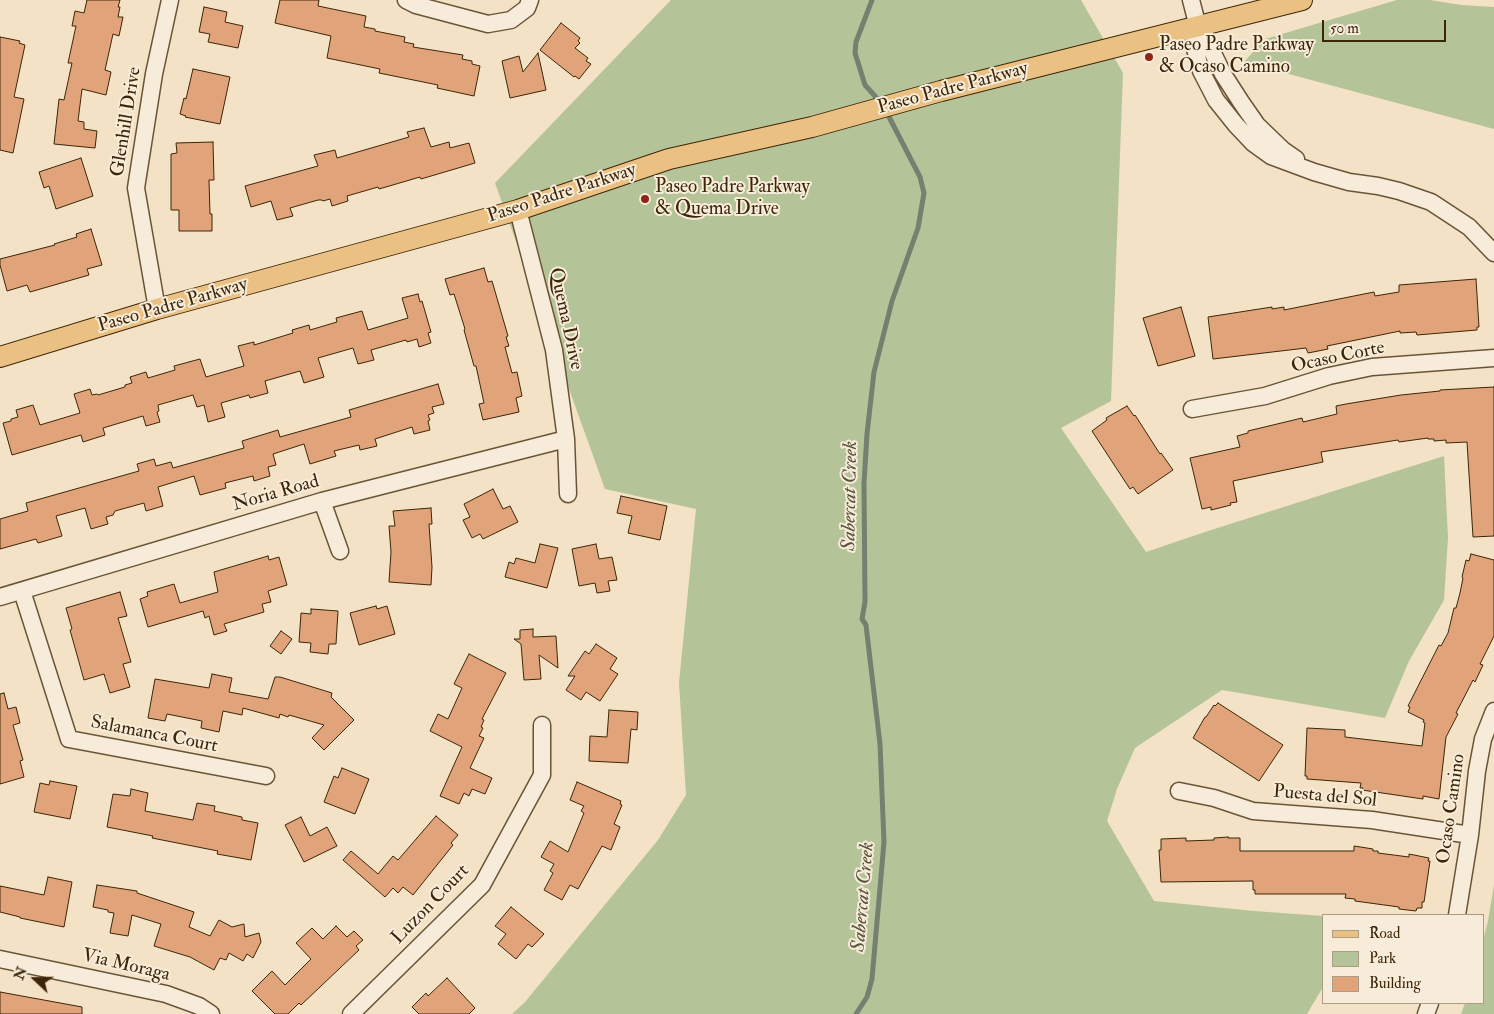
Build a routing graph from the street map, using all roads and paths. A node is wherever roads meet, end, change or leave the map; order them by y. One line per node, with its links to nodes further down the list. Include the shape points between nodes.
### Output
1 (170, 0): 9 (street, Glenhill Drive, via 154,74 136,188)
2 (406, 0): 3 (street, via 488,24 511,20 527,8)
3 (530, 0)
4 (1191, 0): 6 (street)
5 (1302, 0): 6 (main road, Paseo Padre Parkway)
6 (1198, 27): 7 (main road, Paseo Padre Parkway, via 812,127 670,159); 8 (street, via 1195,49 1201,71 1216,100 1253,143 1271,156 1314,172 1399,191 1431,202 1469,227)
7 (518, 210): 9 (main road, Paseo Padre Parkway); 13 (street, Quema Drive, via 554,350)
8 (1494, 253)
9 (157, 310): 10 (main road, Paseo Padre Parkway)
10 (0, 357)
11 (1494, 358): 12 (street, Ocaso Corte, via 1372,368 1329,376 1265,396)
12 (1192, 410)
13 (566, 439): 14 (street, Quema Drive); 15 (street, Noria Road)
14 (568, 494)
15 (322, 501): 16 (street); 17 (street, Noria Road)
16 (340, 551)
17 (22, 591): 18 (street, Noria Road); 21 (street, Salamanca Court, via 69,739)
18 (0, 597)
19 (1494, 711): 23 (street, Ocaso Camino, via 1483,739)
20 (542, 725): 27 (street, Luzon Court, via 542,775 482,884)
21 (266, 776)
22 (1179, 791): 23 (street, Puesta del Sol, via 1253,811 1372,820)
23 (1470, 835): 24 (street, Ocaso Camino)
24 (1457, 914)
25 (0, 959): 26 (street, Via Moraga, via 166,994)
26 (211, 1014)
27 (351, 1014)

